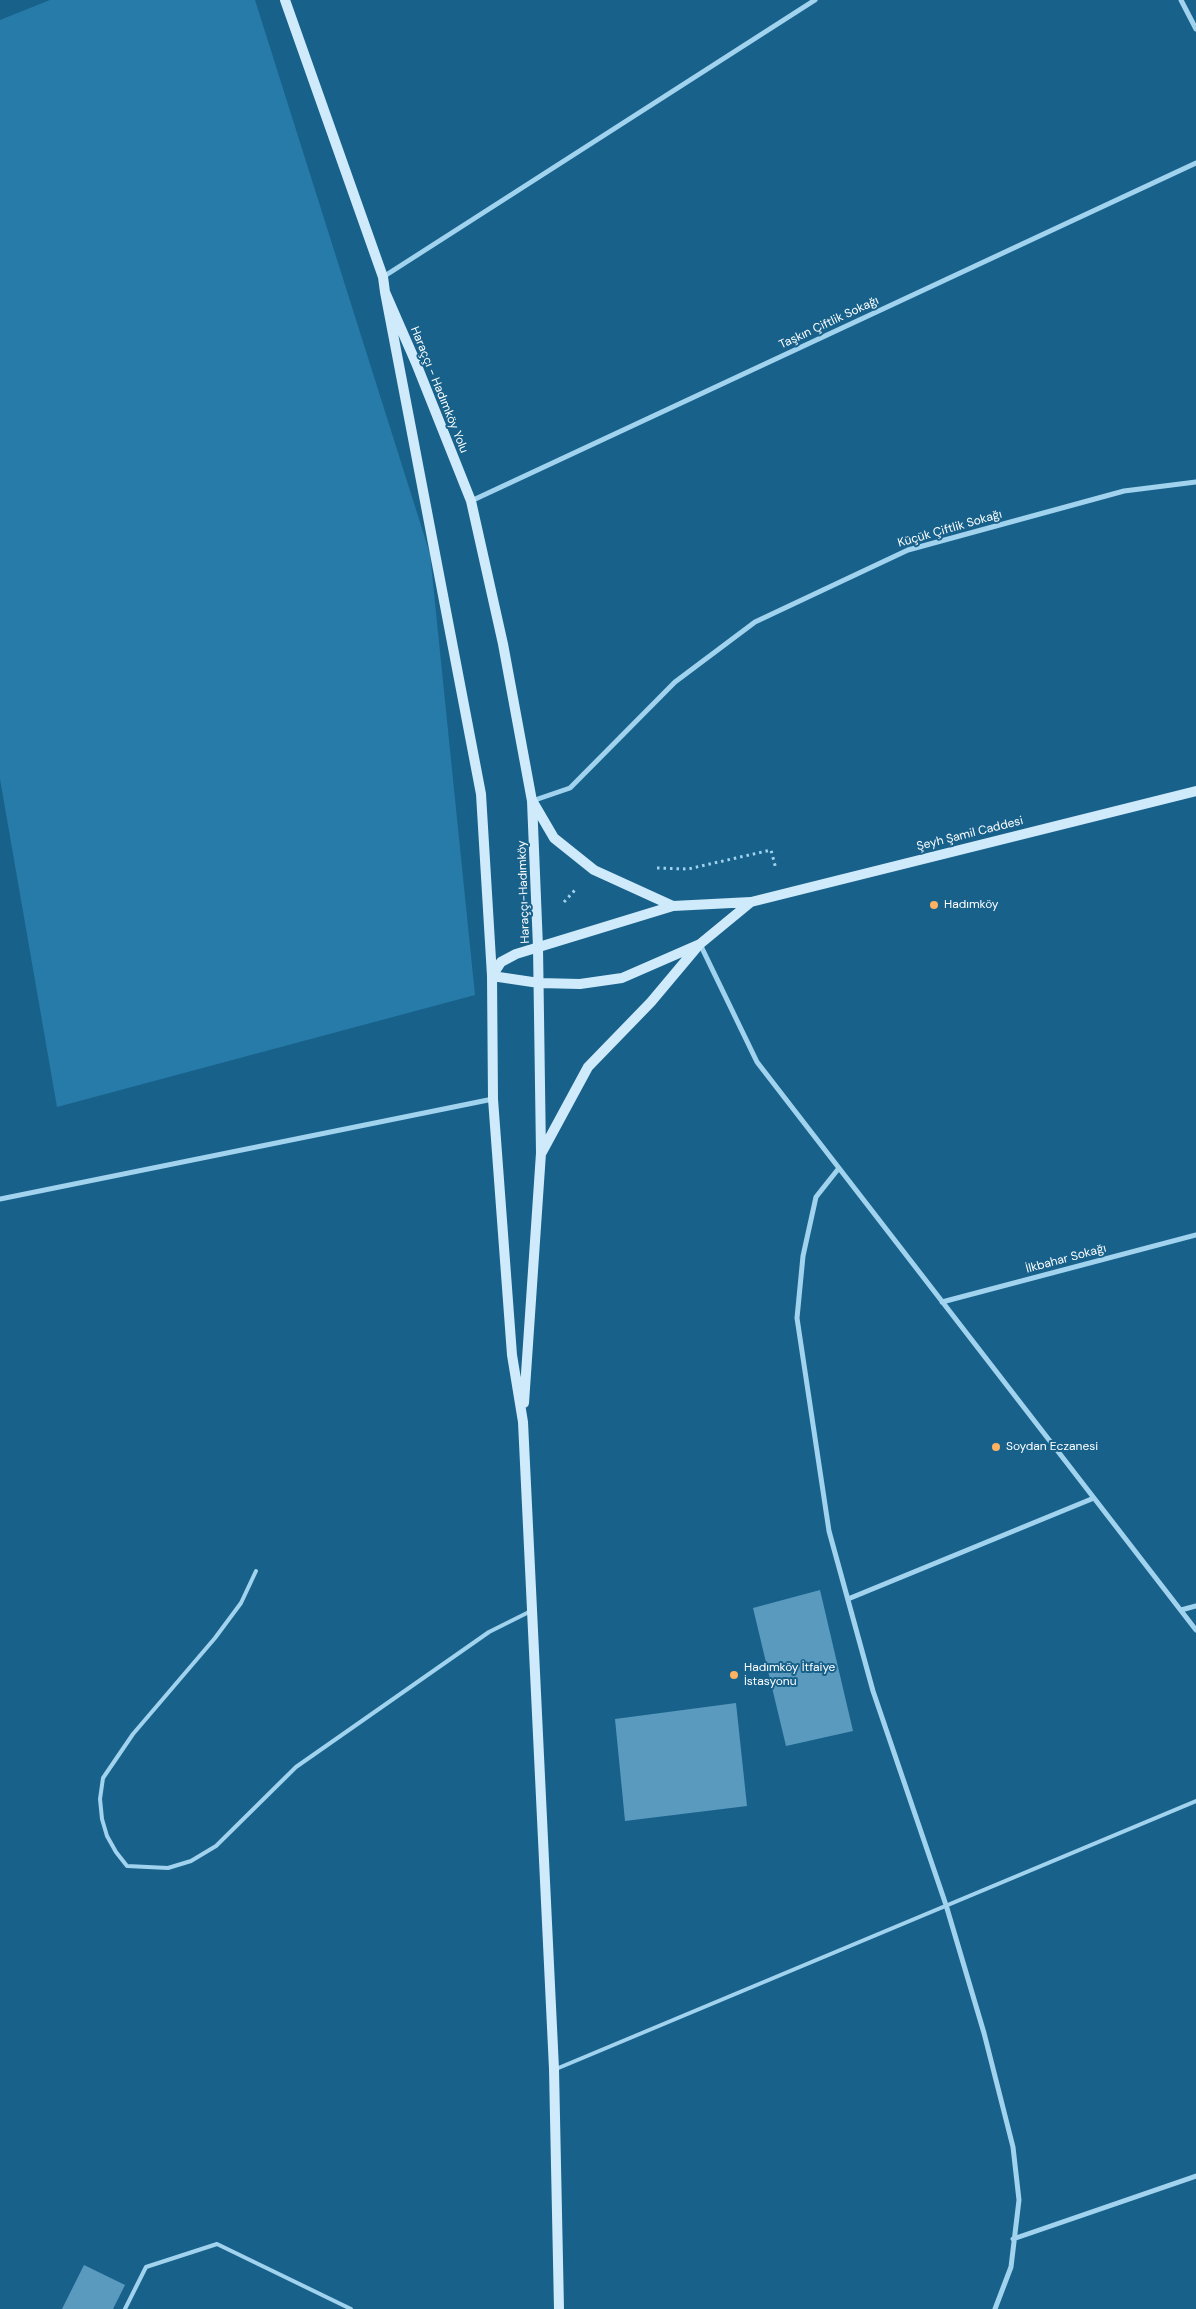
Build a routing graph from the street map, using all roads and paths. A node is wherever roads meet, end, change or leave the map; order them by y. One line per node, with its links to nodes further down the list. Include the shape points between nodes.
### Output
1 (285, 0): 6 (main road, Haraççı - Hadımköy Yolu)
2 (815, 0): 6 (street)
3 (1181, 0): 4 (street)
4 (1196, 29)
5 (1196, 163): 9 (street, Taşkın Çiftlik Sokağı)
6 (383, 277): 7 (main road, Haraççı - Hadımköy Yolu)
7 (385, 292): 9 (main road, Haraççı - Hadımköy Yolu); 16 (main road, via 481,794)
8 (1196, 482): 11 (street, Küçük Çiftlik Sokağı, via 1124,491 908,550 755,622 676,682 570,788)
9 (471, 502): 11 (main road, Haraççı - Hadımköy Yolu, via 503,644)
10 (1196, 791): 12 (main road, Şeyh Şamil Caddesi)
11 (532, 801): 13 (main road, via 554,838 594,870); 15 (main road, Haraççı-Hadımköy)
12 (751, 902): 13 (main road, Şeyh Şamil Caddesi); 14 (main road, Şeyh Şamil Caddesi)
13 (673, 906): 15 (main road, Şeyh Şamil Caddesi)
14 (700, 944): 17 (main road, Şeyh Şamil Caddesi, via 622,978 580,984); 19 (main road, via 651,1002 588,1067); 20 (street, via 757,1062)
15 (538, 947): 16 (main road, Şeyh Şamil Caddesi, via 501,962); 17 (main road, Haraççı-Hadımköy)
16 (492, 976): 17 (main road, Şeyh Şamil Caddesi); 18 (main road)
17 (539, 983): 19 (main road, Haraççı-Hadımköy)
18 (493, 1099): 21 (street); 24 (main road, via 512,1355)
19 (541, 1153): 24 (main road, Haraççı-Hadımköy)
20 (839, 1168): 23 (street); 27 (street, via 816,1197 803,1256 797,1318 829,1531)
21 (0, 1199)
22 (1196, 1235): 23 (street, İlkbahar Sokağı)
23 (942, 1302): 25 (street)
24 (523, 1422): 30 (main road)
25 (1094, 1498): 27 (street); 29 (street)
26 (256, 1571): 30 (lane, via 241,1603 133,1734 103,1778 100,1798 102,1819 107,1836 127,1866 168,1868 191,1861 216,1846 296,1767 489,1632)
27 (848, 1599): 33 (street, via 873,1691)
28 (1196, 1606): 29 (street)
29 (1181, 1610): 31 (street)
30 (532, 1611): 34 (main road)
31 (1196, 1630)
32 (1196, 1801): 33 (lane)
33 (946, 1905): 34 (lane); 36 (street, via 1013,2147 1019,2200)
34 (554, 2070): 39 (main road)
35 (1196, 2176): 36 (street)
36 (1014, 2239): 40 (street, via 1011,2267)
37 (125, 2309): 38 (lane, via 146,2267 216,2244)
38 (351, 2309)
39 (559, 2309)
40 (995, 2309)

